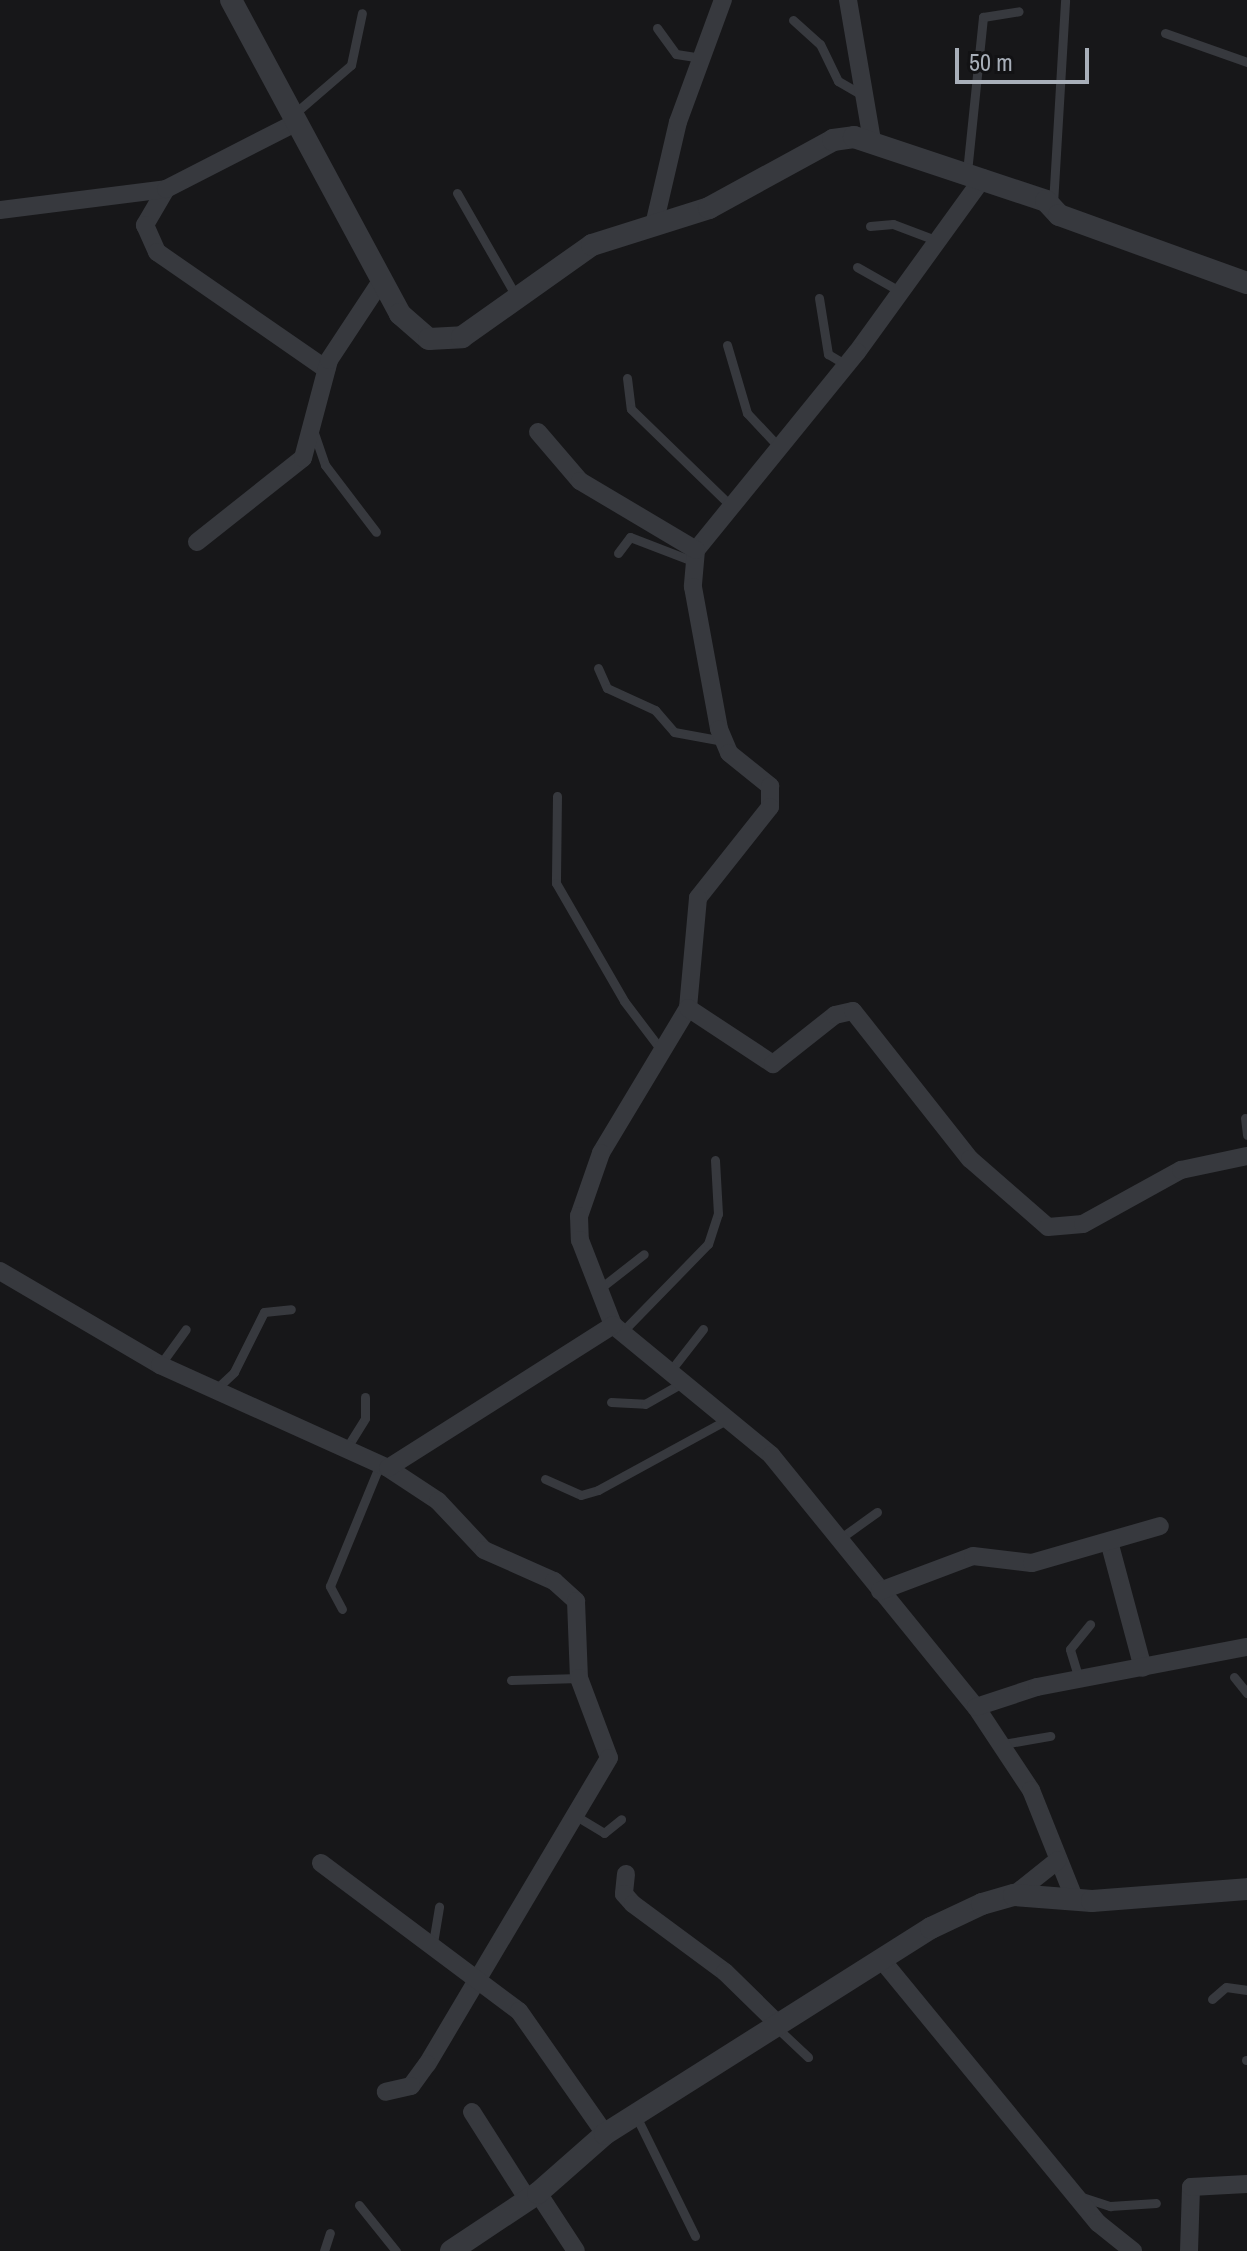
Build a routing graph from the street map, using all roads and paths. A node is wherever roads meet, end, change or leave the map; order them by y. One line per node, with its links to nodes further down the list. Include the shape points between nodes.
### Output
1 (231, 0): 13 (street)
2 (723, 0): 10 (street)
3 (848, 0): 12 (street)
4 (1065, 0): 18 (lane)
5 (1019, 11): 15 (lane, via 983,17)
6 (362, 13): 13 (lane, via 359,46 340,82)
7 (793, 20): 12 (lane, via 820,44 838,81)
8 (657, 28): 10 (lane, via 676,54)
9 (1165, 33): 11 (lane)
10 (702, 58): 20 (street)
11 (1247, 62)
12 (864, 96): 14 (street)
13 (293, 120): 16 (street); 24 (street)
14 (872, 140): 15 (street); 20 (street, via 833,140 709,208)
15 (975, 175): 18 (street); 22 (street)
16 (166, 189): 19 (street); 31 (street, via 145,225 157,252)
17 (457, 193): 27 (lane)
18 (1053, 207): 25 (street)
19 (0, 210)
20 (654, 225): 27 (street, via 592,245)
21 (870, 226): 22 (lane, via 893,224)
22 (938, 241): 26 (street)
23 (857, 267): 26 (lane)
24 (381, 281): 27 (street, via 413,330 444,341 462,337); 31 (street, via 347,323)
25 (1247, 283)
26 (903, 293): 30 (street)
27 (516, 296)
28 (819, 298): 30 (lane, via 828,354)
29 (727, 345): 35 (lane, via 747,413)
30 (846, 365): 35 (street)
31 (326, 369): 33 (street)
32 (627, 378): 36 (lane, via 631,409)
33 (313, 429): 37 (lane, via 325,465); 38 (street, via 293,470)
34 (538, 432): 40 (street, via 580,481)
35 (778, 446): 36 (street)
36 (729, 504): 40 (street)
37 (376, 532)
38 (197, 542)
39 (618, 553): 40 (lane, via 630,537)
40 (695, 556): 42 (street)
41 (598, 668): 42 (lane, via 607,688 655,710 674,732)
42 (723, 741): 44 (street, via 773,793 770,807 698,898)
43 (557, 796): 45 (lane, via 556,883 624,1001)
44 (688, 1008): 45 (street); 48 (street, via 773,1064 835,1015 853,1011 970,1159 1048,1227 1083,1224 1181,1170)
45 (662, 1051): 52 (street, via 587,1184 580,1240)
46 (1245, 1118): 47 (lane)
47 (1247, 1135)
48 (1247, 1156)
49 (715, 1160): 54 (lane, via 718,1214 708,1244)
50 (644, 1254): 52 (lane)
51 (0, 1271): 57 (street)
52 (598, 1290): 54 (street)
53 (291, 1309): 59 (lane, via 264,1312 234,1372)
54 (618, 1328): 58 (street); 64 (street, via 565,1348 464,1425)
55 (186, 1329): 57 (lane)
56 (703, 1329): 58 (lane)
57 (160, 1365): 59 (street)
58 (678, 1376): 61 (lane, via 645,1404); 62 (street)
59 (215, 1390): 63 (street)
60 (365, 1397): 63 (lane, via 365,1418)
61 (611, 1402)
62 (731, 1418): 65 (lane, via 598,1490 581,1495); 68 (street)
63 (346, 1449): 64 (street)
64 (384, 1466): 71 (lane, via 330,1586); 76 (street, via 438,1501 484,1550 568,1590 579,1615)
65 (545, 1479)
66 (877, 1512): 68 (lane)
67 (1160, 1526): 69 (street)
68 (838, 1540): 70 (street)
69 (1110, 1545): 70 (street, via 1032,1563 973,1556); 74 (street)
70 (880, 1591): 80 (street)
71 (342, 1609)
72 (1090, 1624): 77 (lane, via 1070,1649)
73 (1247, 1647): 74 (street)
74 (1143, 1668): 77 (street)
75 (1234, 1677): 79 (lane)
76 (579, 1678): 78 (lane); 83 (street, via 610,1750)
77 (1079, 1679): 80 (street)
78 (511, 1680)
79 (1247, 1693)
80 (976, 1707): 82 (street)
81 (1050, 1736): 82 (lane)
82 (1003, 1744): 85 (street)
83 (576, 1816): 84 (lane, via 604,1833); 94 (street)
84 (621, 1819)
85 (1058, 1860): 89 (street); 90 (street)
86 (321, 1863): 92 (street)
87 (626, 1874): 97 (street, via 624,1894 633,1904 725,1972)
88 (1247, 1889): 90 (street)
89 (1014, 1895): 90 (street); 93 (street, via 982,1904)
90 (1075, 1900)
91 (439, 1907): 92 (lane)
92 (432, 1949): 94 (street)
93 (881, 1959): 97 (street); 104 (street)
94 (474, 1978): 99 (street, via 411,2086); 102 (street, via 519,2011)
95 (1247, 1990): 96 (lane, via 1226,1987)
96 (1212, 1999)
97 (775, 2024): 98 (lane); 101 (street)
98 (808, 2057)
99 (386, 2092)
100 (472, 2112): 105 (street)
101 (635, 2114): 102 (street); 109 (lane)
102 (605, 2134): 105 (street)
103 (1247, 2184): 115 (street, via 1191,2187)
104 (1072, 2193): 106 (lane, via 1110,2206); 114 (street)
105 (533, 2196): 112 (street); 113 (street)
106 (1156, 2203)
107 (359, 2205): 111 (lane)
108 (330, 2233): 110 (lane)
109 (695, 2236)
110 (324, 2251)
111 (396, 2251)
112 (451, 2251)
113 (576, 2251)
114 (1133, 2251)
115 (1189, 2251)

